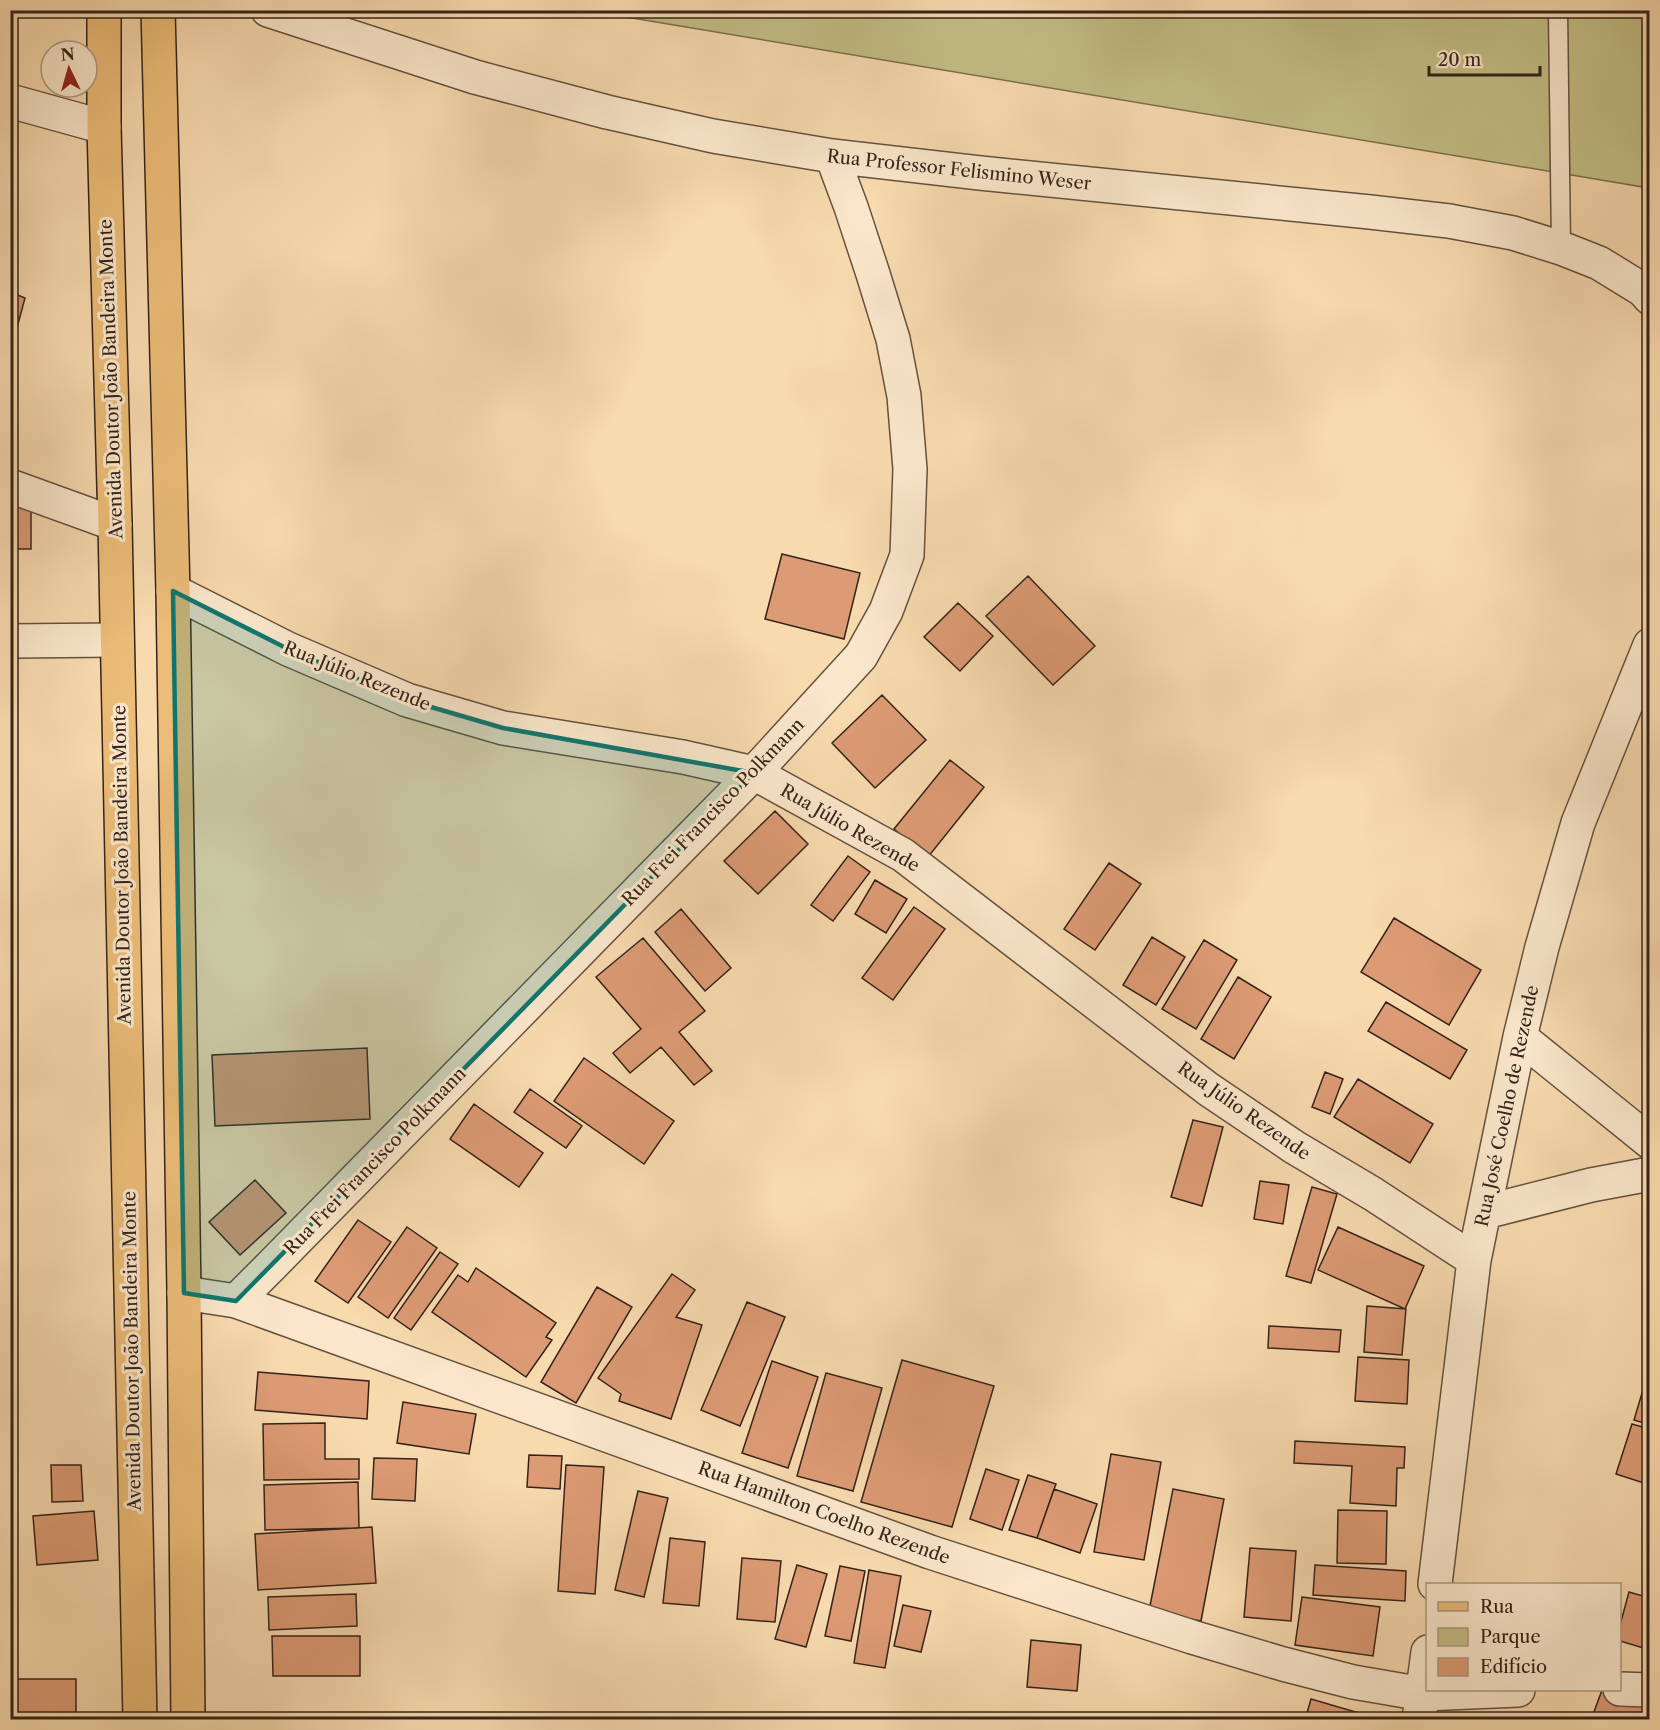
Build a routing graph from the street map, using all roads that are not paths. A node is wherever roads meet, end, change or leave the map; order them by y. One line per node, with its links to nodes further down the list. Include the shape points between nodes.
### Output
1 (104, 10): 6 (main road, Avenida Doutor João Bandeira Monte)
2 (158, 10): 12 (main road)
3 (268, 10): 7 (street, Rua Professor Felismino Weser, via 475,77 607,112 712,136)
4 (1558, 10): 8 (lane)
5 (10, 101): 6 (street)
6 (104, 127): 11 (main road, Avenida Doutor João Bandeira Monte)
7 (832, 156): 8 (street, Rua Professor Felismino Weser, via 1449,221 1513,232); 16 (street, Rua Frei Francisco Polkmann, via 893,339 904,396 910,469 906,555 886,611 861,656)
8 (1561, 248): 9 (street, Rua Professor Felismino Weser, via 1599,263)
9 (1647, 302)
10 (10, 486): 11 (street)
11 (115, 524): 13 (main road, Avenida Doutor João Bandeira Monte)
12 (174, 591): 16 (street, Rua Júlio Rezende, via 278,644 407,700 503,728 683,757); 22 (main road)
13 (117, 640): 14 (street); 26 (main road, Avenida Doutor João Bandeira Monte)
14 (10, 641)
15 (1650, 645): 17 (street, Rua José Coelho de Rezende, via 1578,823)
16 (754, 773): 21 (street, Rua Júlio Rezende, via 903,855 1208,1089); 23 (street, Rua Frei Francisco Polkmann)
17 (1520, 1037): 18 (street); 20 (street, Rua José Coelho de Rezende)
18 (1650, 1142)
19 (1650, 1174): 20 (street)
20 (1485, 1212): 21 (street, Rua José Coelho de Rezende)
21 (1474, 1260): 24 (street, Rua José Coelho de Rezende)
22 (184, 1293): 23 (street); 25 (main road)
23 (236, 1301): 31 (street, Rua Hamilton Coelho Rezende, via 930,1552 1181,1634 1353,1682)
24 (1435, 1583)
25 (188, 1654): 26 (main road); 33 (main road)
26 (139, 1656): 32 (main road, Avenida Doutor João Bandeira Monte)
27 (1426, 1668): 31 (street)
28 (1621, 1689): 29 (street)
29 (1650, 1690)
30 (1507, 1691): 31 (street, Rua Hamilton Coelho Rezende)
31 (1421, 1707)
32 (140, 1719)
33 (188, 1719)

